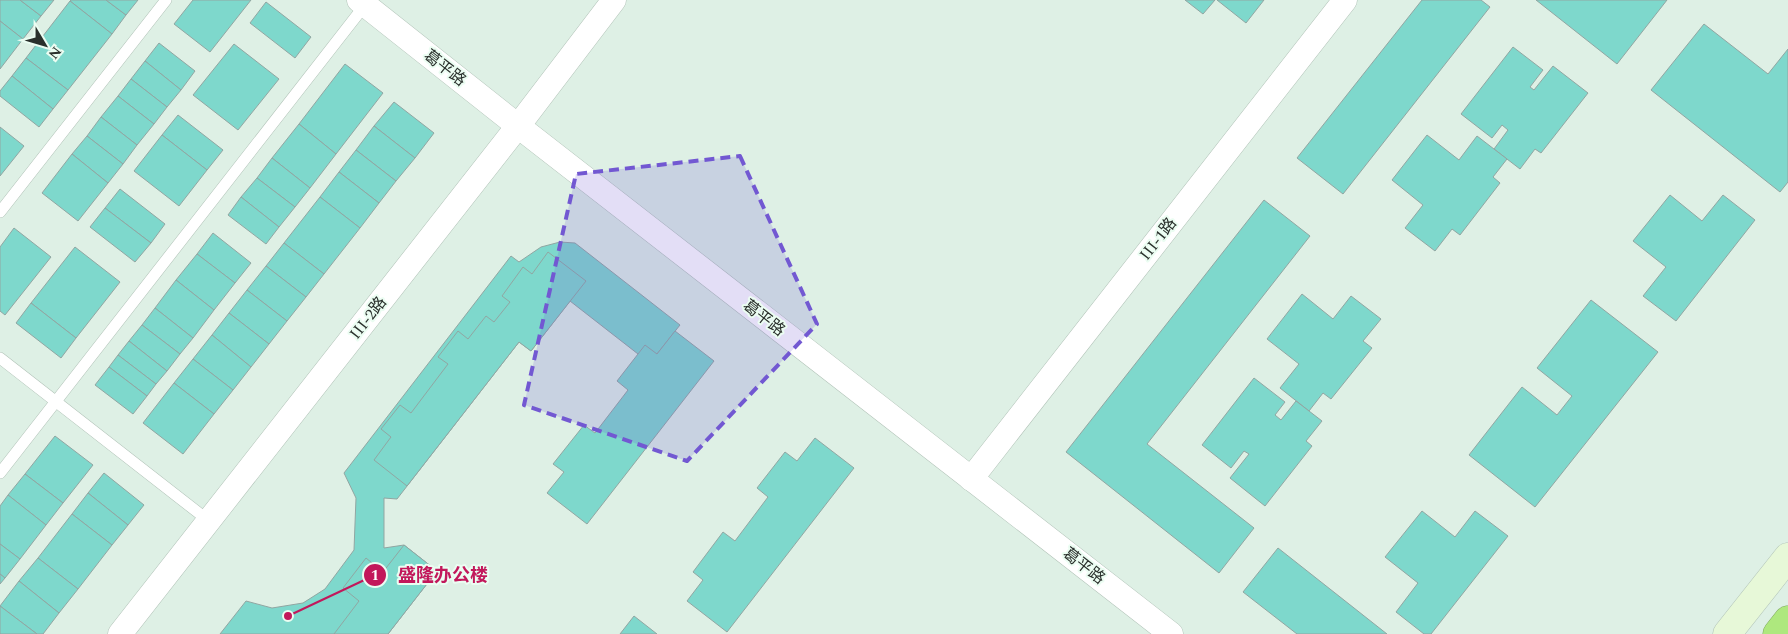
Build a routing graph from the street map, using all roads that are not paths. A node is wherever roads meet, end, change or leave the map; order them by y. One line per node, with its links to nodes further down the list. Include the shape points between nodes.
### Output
1 (166, 0): 6 (lane)
2 (614, 0): 5 (street, III-2路)
3 (1345, 0): 10 (street, III-1路)
4 (362, 2): 5 (street, 葛平路); 8 (lane)
5 (518, 126): 10 (street, 葛平路); 11 (street, III-2路)
6 (0, 212)
7 (0, 358): 8 (lane)
8 (56, 402): 9 (lane); 11 (lane)
9 (0, 473)
10 (971, 479): 15 (street, 葛平路)
11 (209, 521): 14 (street, III-2路)
12 (1788, 557): 16 (street)
13 (1788, 620): 17 (highway)
14 (120, 634)
15 (1170, 634)
16 (1727, 634)
17 (1777, 634)

